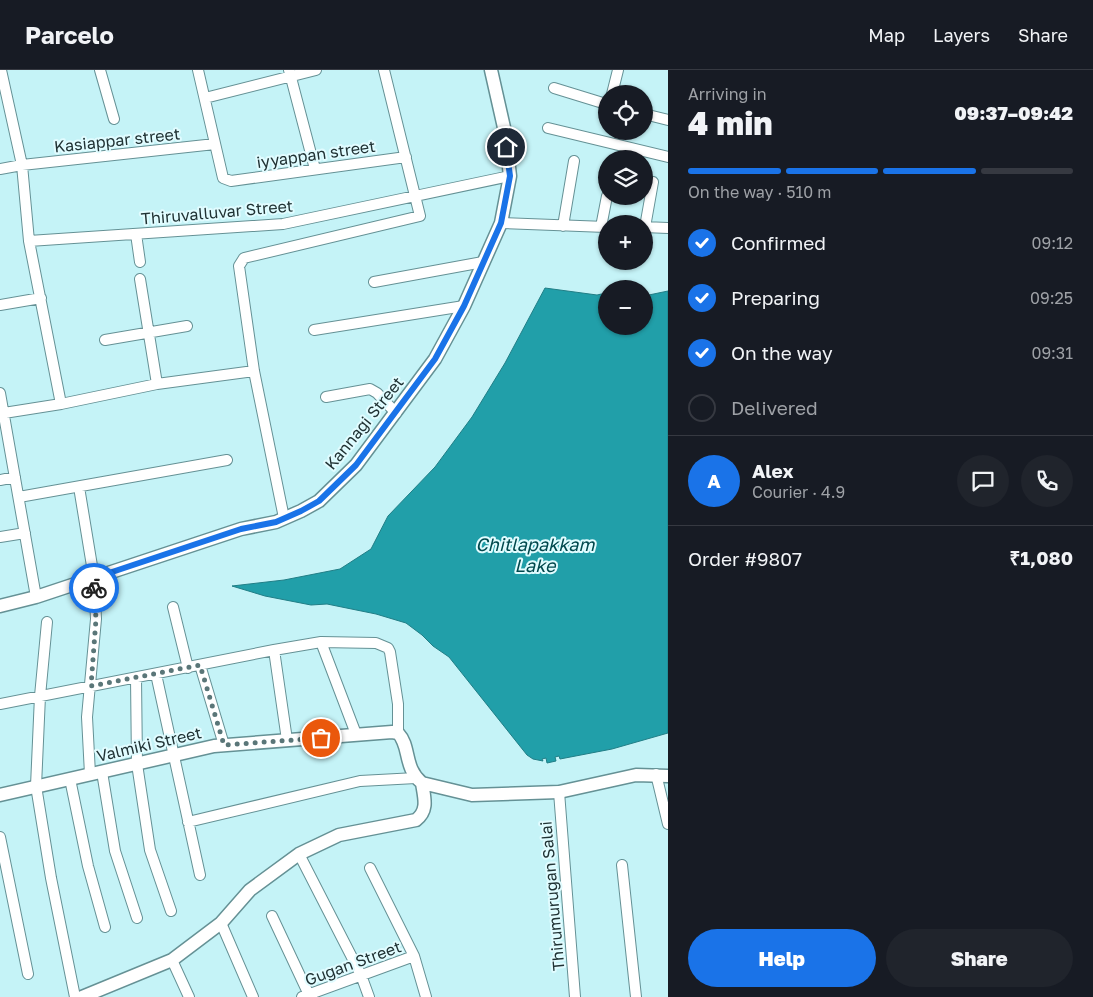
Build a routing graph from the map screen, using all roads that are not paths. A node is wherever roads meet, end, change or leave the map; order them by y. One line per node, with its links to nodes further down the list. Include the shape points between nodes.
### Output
1 (1, 70): 21 (street)
2 (100, 70): 14 (street)
3 (198, 70): 11 (street)
4 (316, 70): 8 (street)
5 (384, 70): 18 (street)
6 (491, 70): 24 (street, Kannagi Street, via 505,132)
7 (618, 70): 9 (street)
8 (290, 74): 11 (street); 23 (street)
9 (614, 85)
10 (554, 88): 12 (street)
11 (205, 98): 17 (street)
12 (598, 102)
13 (653, 116): 15 (street)
14 (114, 119)
15 (668, 120)
16 (548, 128): 19 (street)
17 (215, 144): 21 (street, Kasiappar street); 23 (street, iyyappan street, via 223,178 231,181)
18 (406, 157): 23 (street, iyyappan street); 25 (street)
19 (668, 157)
20 (574, 161): 27 (street)
21 (22, 165): 22 (street, Kasiappar street); 32 (street)
22 (0, 169)
23 (315, 169)
24 (510, 176): 25 (street, Thiruvalluvar Street); 26 (street, Kannagi Street)
25 (416, 196): 31 (street, Thiruvalluvar Street, via 283,224); 44 (street, via 420,216 244,258 239,266)
26 (501, 223): 27 (street); 34 (street, Kannagi Street)
27 (563, 226): 28 (street)
28 (598, 227)
29 (653, 227): 30 (street)
30 (668, 228)
31 (136, 234): 32 (street, Thiruvalluvar Street); 33 (street)
32 (29, 241): 37 (street)
33 (140, 262)
34 (483, 262): 36 (street); 39 (street, Kannagi Street)
35 (140, 279): 42 (street)
36 (374, 282)
37 (41, 298): 38 (street); 48 (street)
38 (0, 305)
39 (464, 306): 41 (street); 50 (street, Kannagi Street, via 435,359)
40 (188, 326): 42 (street)
41 (314, 330)
42 (148, 332): 43 (street); 45 (street)
43 (105, 340)
44 (254, 371): 45 (street); 56 (street)
45 (157, 384): 48 (street)
46 (0, 393): 49 (street)
47 (326, 397): 50 (street, via 370,389)
48 (61, 404): 49 (street)
49 (4, 413): 52 (street)
50 (396, 413): 56 (street, Kannagi Street, via 356,465 319,501)
51 (227, 460): 54 (street)
52 (15, 477): 53 (street); 55 (street)
53 (0, 480)
54 (79, 487): 55 (street); 59 (street)
55 (19, 497): 57 (street)
56 (284, 518): 59 (street, Kannagi Street)
57 (25, 533): 58 (street); 60 (street)
58 (0, 537)
59 (94, 578): 60 (street, Kannagi Street); 70 (street, via 96,619)
60 (36, 597): 61 (street, Kannagi Street)
61 (0, 606)
62 (173, 607): 67 (street)
63 (47, 622): 71 (street)
64 (321, 642): 65 (street); 73 (street, via 376,643 388,648 398,704); 74 (street)
65 (274, 650): 66 (street); 75 (street)
66 (200, 665): 67 (street); 76 (street)
67 (188, 668): 68 (street)
68 (156, 674): 69 (street); 77 (street)
69 (136, 678): 70 (street); 78 (street)
70 (91, 686): 71 (street); 79 (street, via 87,717)
71 (40, 696): 72 (street); 83 (street)
72 (0, 704)
73 (398, 733): 74 (street, Valmiki Street); 82 (street, via 404,739 410,767)
74 (356, 734): 75 (street, Valmiki Street)
75 (287, 740): 76 (street, Valmiki Street)
76 (224, 745): 77 (street, Valmiki Street)
77 (174, 755): 78 (street, Valmiki Street); 86 (street)
78 (137, 764): 79 (street, Valmiki Street); 93 (street, via 150,850)
79 (96, 773): 81 (street, Valmiki Street); 95 (street, via 114,851)
80 (662, 775): 84 (street, via 636,775); 87 (street)
81 (70, 779): 83 (street, Valmiki Street); 97 (street, via 88,866)
82 (419, 781): 84 (street, via 472,795); 86 (street, via 360,781); 89 (street, via 425,806 424,813 416,820 339,835)
83 (36, 786): 85 (street, Valmiki Street); 103 (street)
84 (559, 792): 109 (street, Thirumurugan Salai)
85 (0, 795)
86 (188, 822): 92 (street)
87 (668, 824)
88 (0, 837): 100 (street)
89 (299, 854): 96 (street, via 250,890); 101 (street)
90 (622, 865): 110 (street)
91 (370, 868): 98 (street)
92 (200, 875)
93 (171, 911)
94 (272, 916): 102 (street)
95 (137, 918)
96 (221, 923): 99 (street); 106 (street)
97 (105, 927)
98 (414, 956): 101 (street, Gugan Street); 108 (street)
99 (172, 960): 104 (street); 105 (street)
100 (28, 974)
101 (361, 975): 102 (street, Gugan Street); 107 (street)
102 (307, 996)
103 (75, 997)
104 (82, 997)
105 (189, 997)
106 (253, 997)
107 (369, 997)
108 (426, 997)
109 (575, 997)
110 (636, 997)

